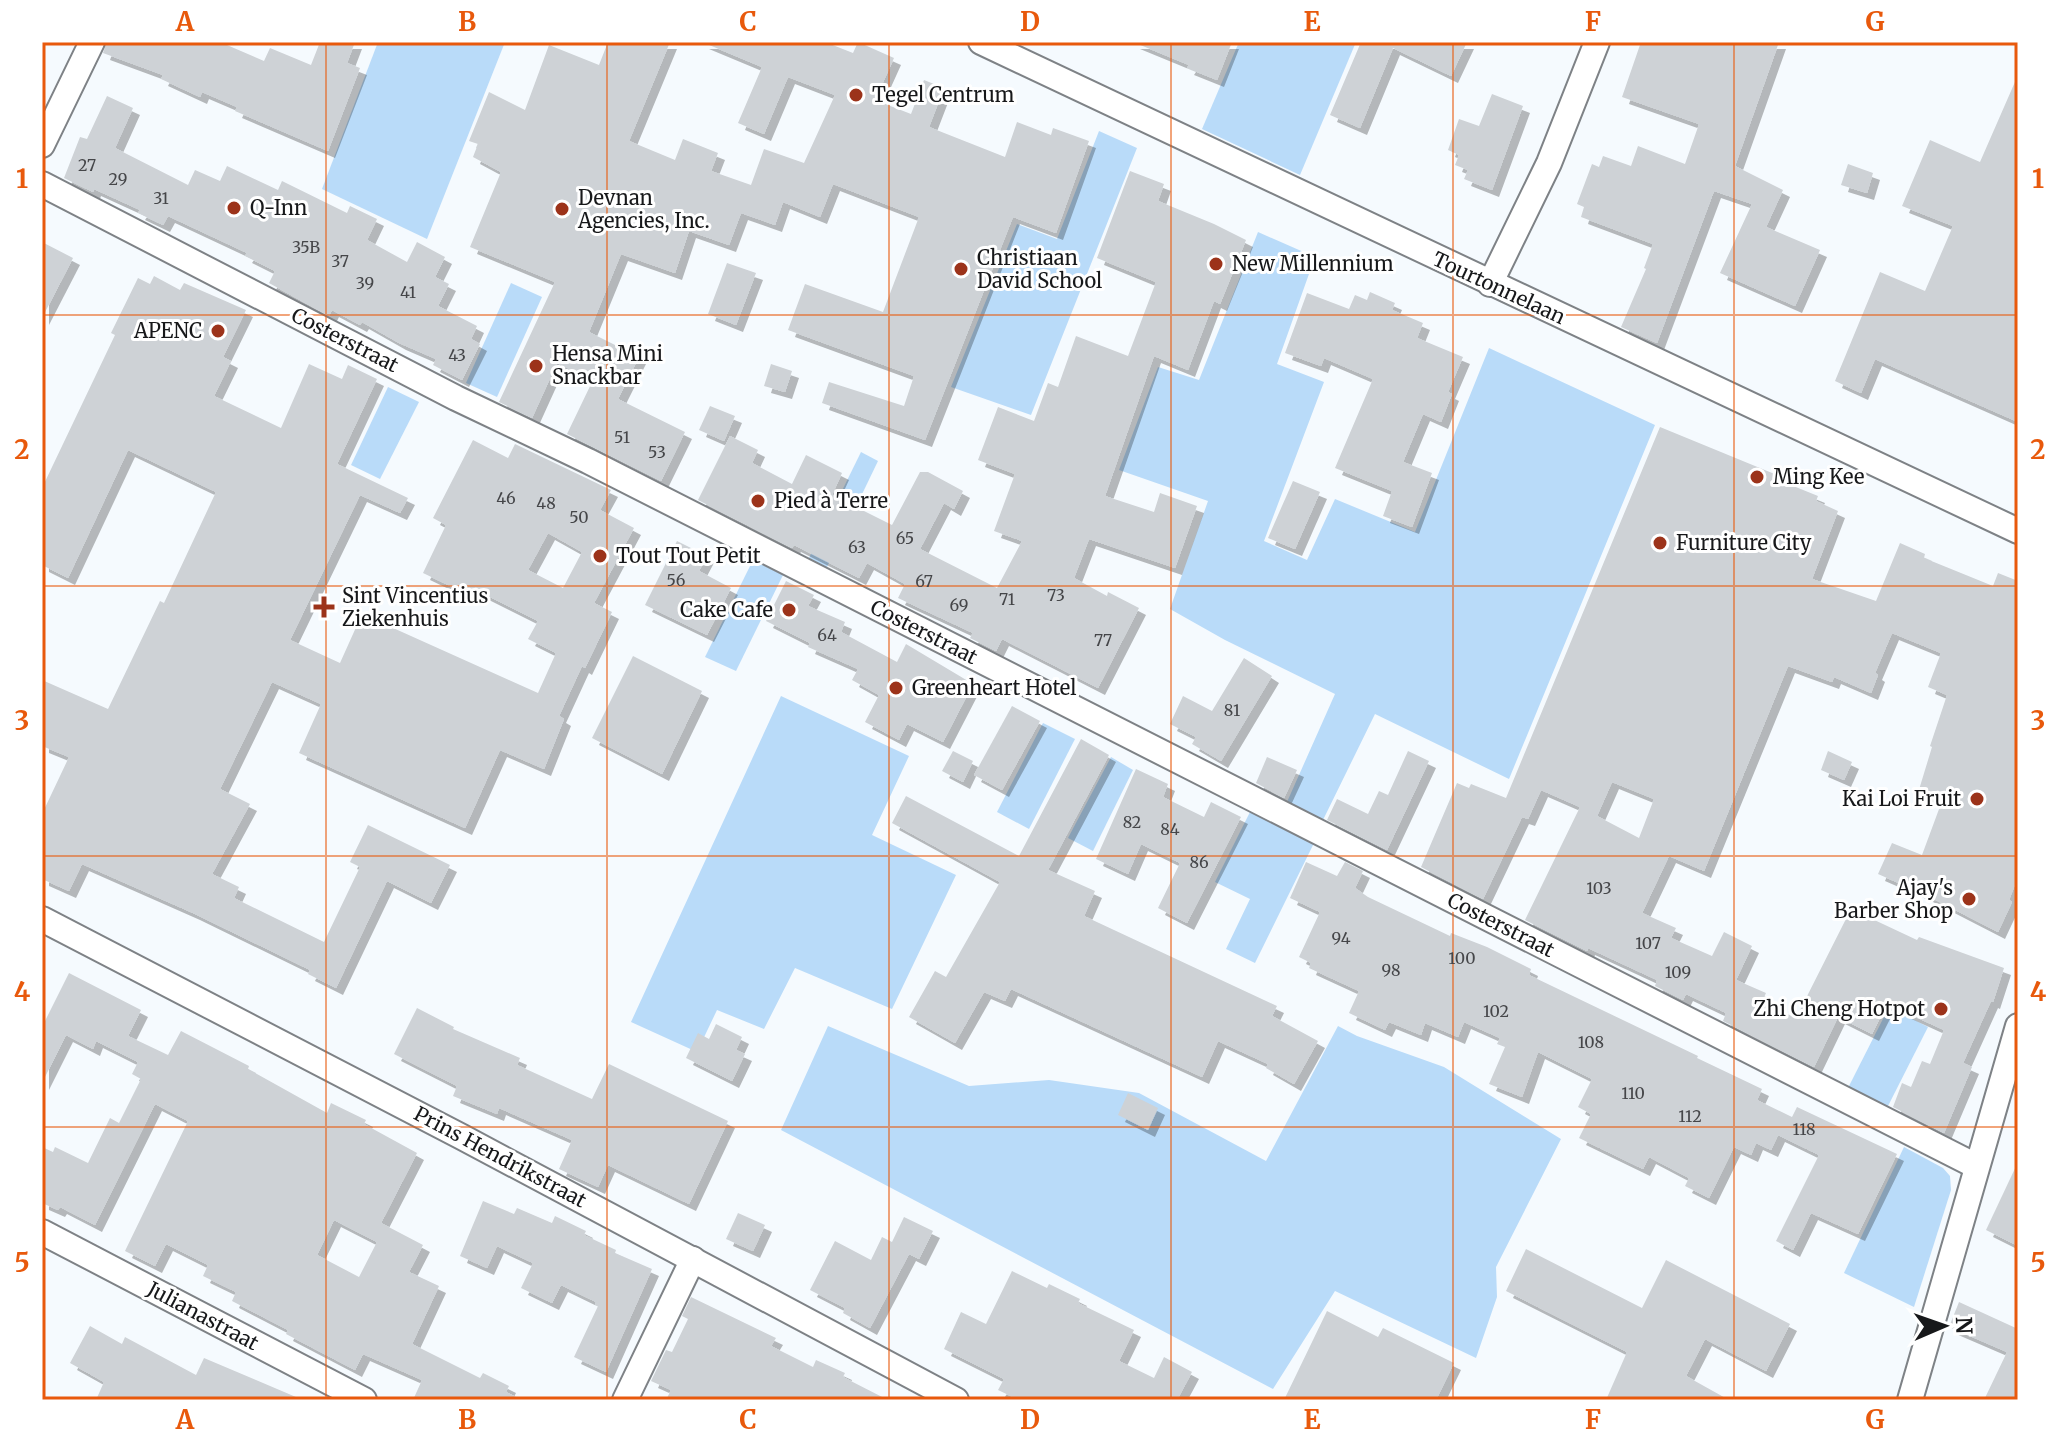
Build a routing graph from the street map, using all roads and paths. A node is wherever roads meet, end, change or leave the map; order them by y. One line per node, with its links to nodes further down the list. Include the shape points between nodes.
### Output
1 (92, 42): 4 (street)
2 (981, 42): 6 (street, Tourtonnelaan)
3 (1597, 42): 6 (street, via 1549,163)
4 (42, 145)
5 (42, 184): 10 (street, Costerstraat)
6 (1490, 284): 7 (street, Tourtonnelaan)
7 (2018, 531)
8 (42, 919): 12 (street, Prins Hendrikstraat)
9 (2018, 1026): 10 (street)
10 (1976, 1166): 16 (street)
11 (42, 1232): 13 (street, Julianastraat)
12 (693, 1259): 14 (street); 15 (street, Prins Hendrikstraat)
13 (364, 1400)
14 (625, 1400)
15 (956, 1400)
16 (1910, 1400)

